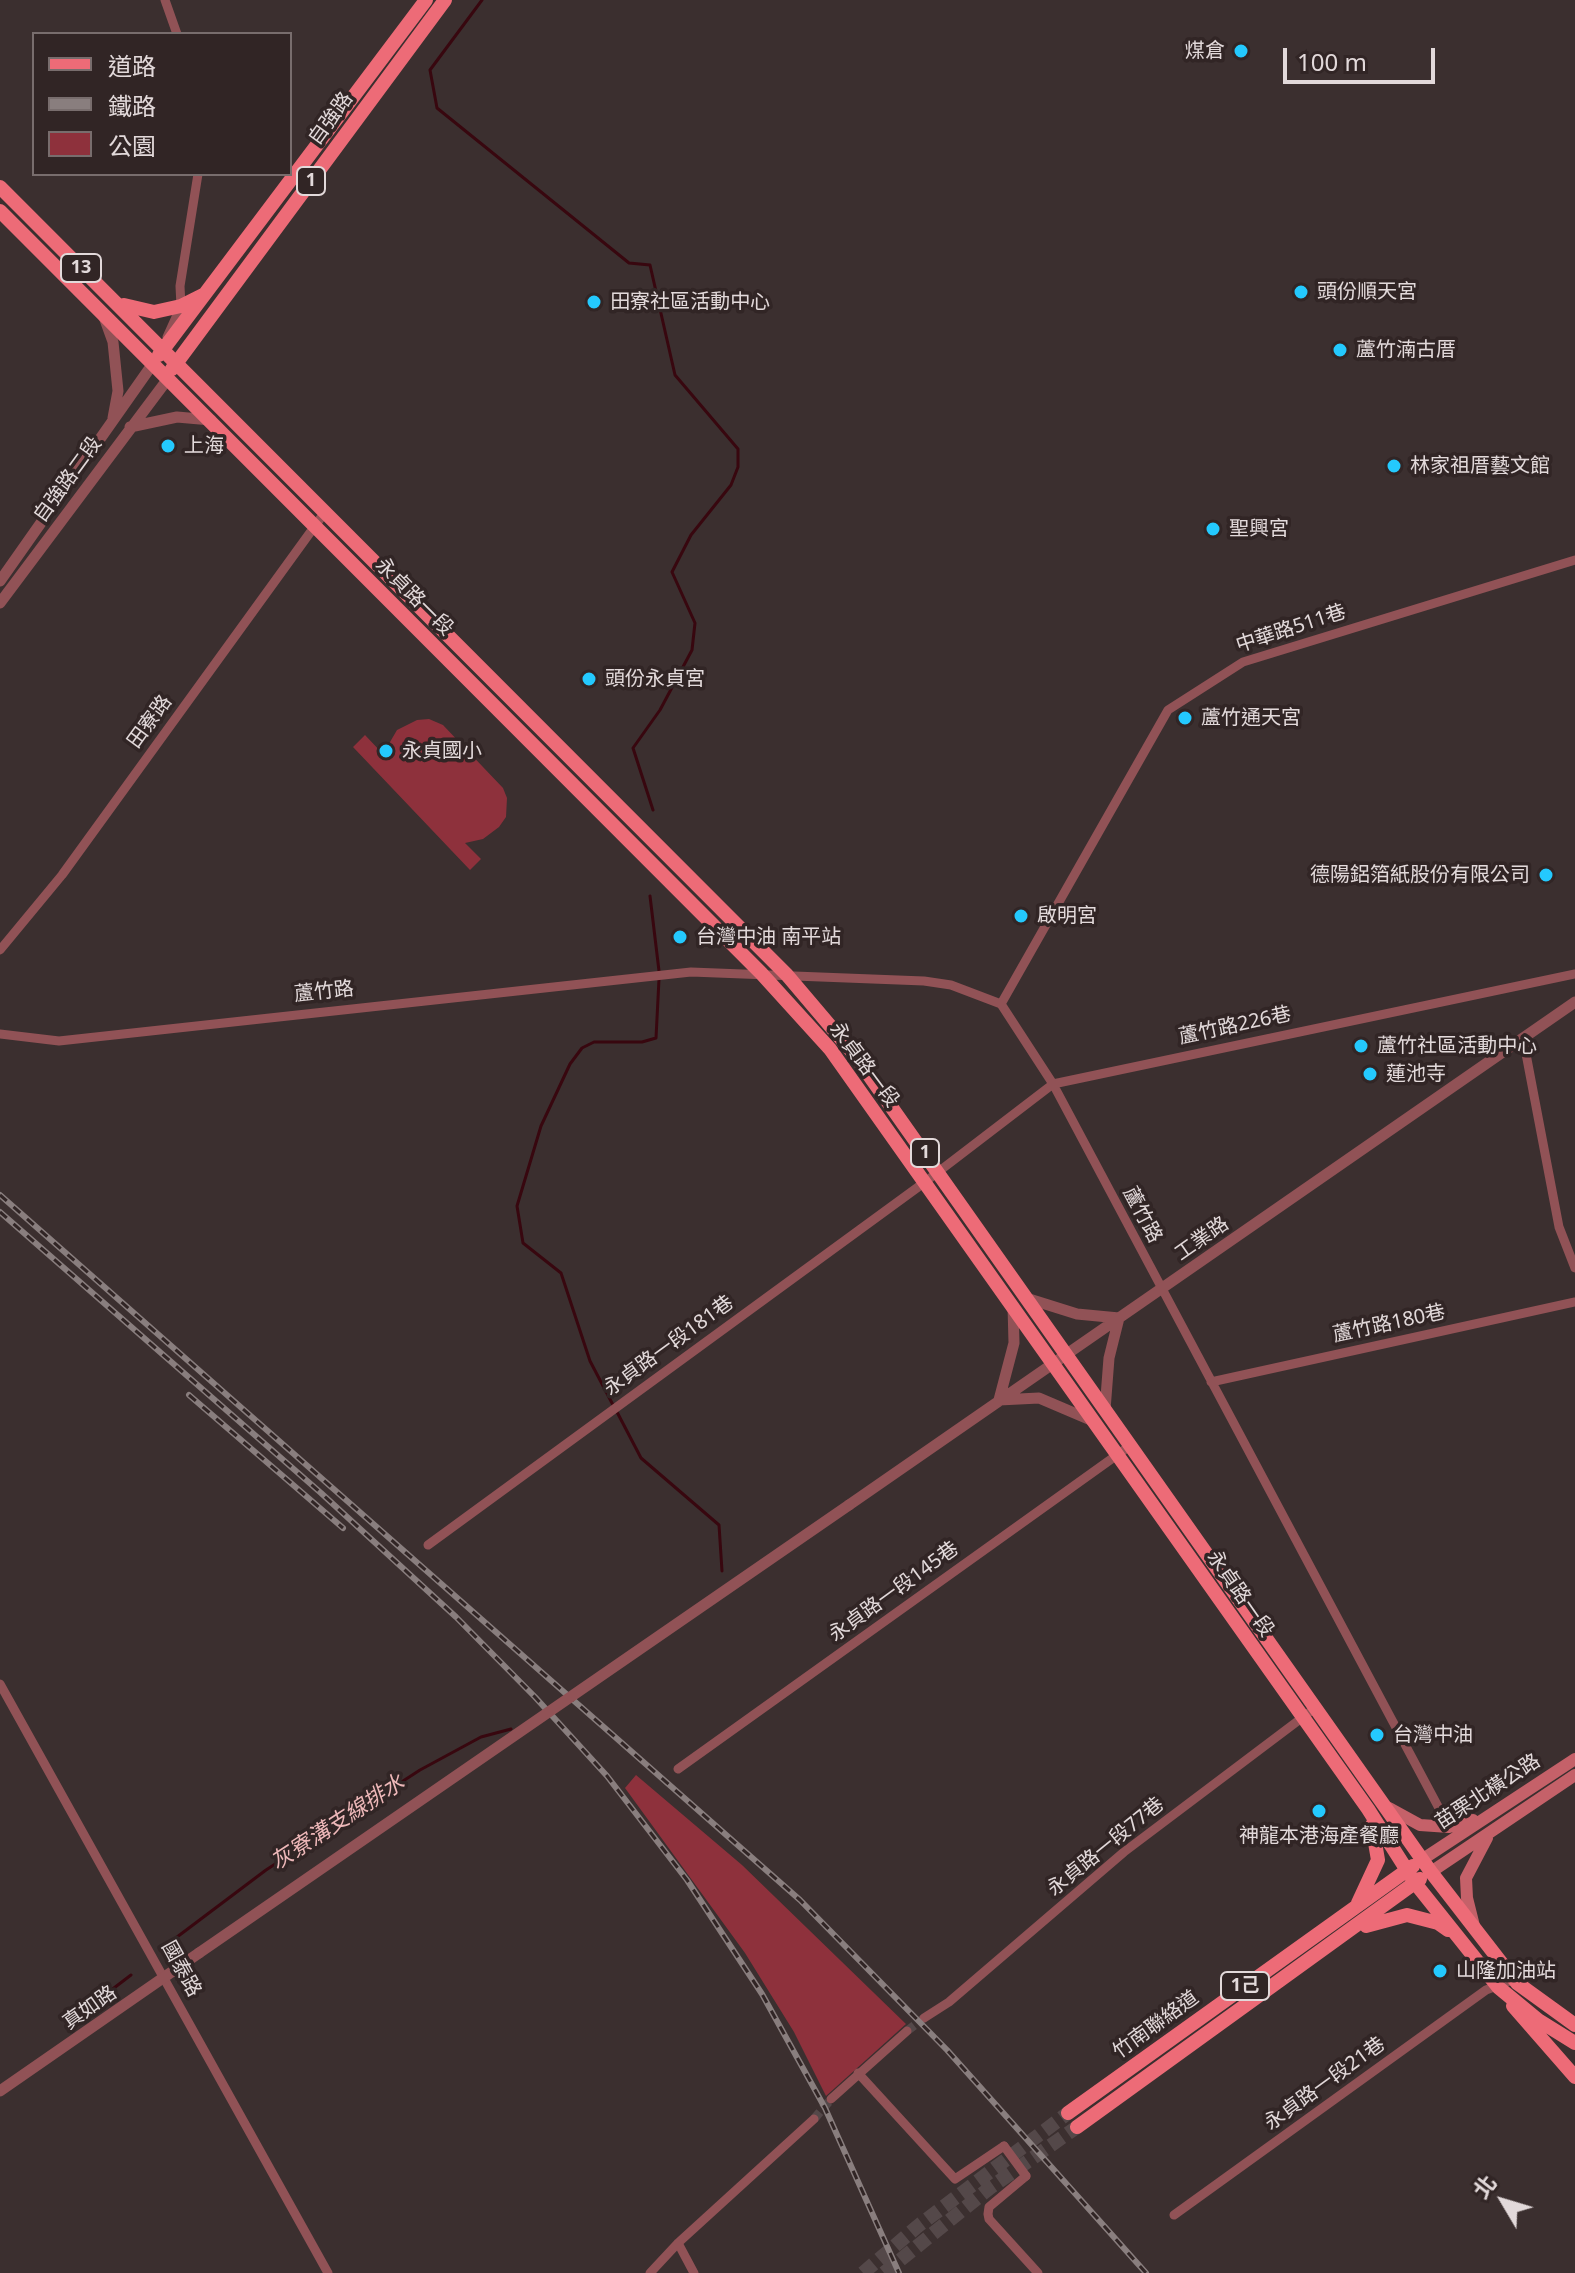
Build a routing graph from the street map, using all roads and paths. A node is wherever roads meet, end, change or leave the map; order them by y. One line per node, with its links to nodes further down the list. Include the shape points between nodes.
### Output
1 (165, 0): 4 (street)
2 (426, 0): 8 (main road, 自強路 / 1)
3 (445, 0): 13 (main road, 自強路 / 1)
4 (176, 32)
5 (198, 176): 10 (street)
6 (0, 187): 9 (main road, 13)
7 (0, 211): 11 (main road, 永貞路一段 / 13)
8 (207, 293): 10 (main road); 12 (main road, 自強路 / 1)
9 (116, 302): 10 (main road, via 140,312); 12 (main road, 13)
10 (181, 306): 12 (street)
11 (102, 313): 14 (main road, 永貞路一段 / 13); 17 (street, via 113,342 118,391)
12 (163, 348): 13 (main road, 13); 14 (main road, 自強路 / 1)
13 (176, 362): 15 (main road, 自強路 / 1); 19 (main road, 永貞路一段 / 1)
14 (152, 365): 15 (main road, 永貞路一段 / 1); 17 (street, 自強路二段)
15 (167, 380): 16 (main road, 永貞路一段 / 1); 18 (street, 自強路二段)
16 (211, 420): 18 (street, via 177,417); 20 (main road, 永貞路一段 / 1)
17 (112, 425): 22 (street, 自強路二段)
18 (129, 427): 23 (street, 自強路二段)
19 (325, 512): 20 (street, 田寮路); 24 (main road, 永貞路一段 / 1)
20 (314, 526): 24 (main road, 永貞路一段 / 1); 25 (street, 田寮路, via 62,875)
21 (1575, 560): 30 (street, 中華路511巷, via 1243,662 1168,710)
22 (0, 581)
23 (0, 603)
24 (431, 631): 26 (main road, 永貞路一段 / 1); 28 (main road, 永貞路一段 / 1)
25 (0, 950)
26 (761, 973): 28 (street); 31 (street, 蘆竹路, via 652,974 59,1041); 34 (main road, 永貞路一段 / 1, via 830,1049)
27 (1575, 974): 33 (street, 蘆竹路226巷)
28 (787, 975): 30 (street, via 924,981); 34 (main road, 永貞路一段 / 1, via 854,1054)
29 (1575, 1002): 32 (street, 工業路)
30 (1001, 1004): 33 (street, 蘆竹路)
31 (0, 1034)
32 (1523, 1038): 35 (street, via 1559,1227); 36 (street, 工業路)
33 (1053, 1084): 34 (street, 蘆竹路226巷); 36 (street, 蘆竹路)
34 (931, 1177): 37 (main road, 永貞路一段 / 1); 48 (street, 永貞路一段181巷)
35 (1575, 1268)
36 (1161, 1290): 39 (street, 工業路); 42 (street, 蘆竹路)
37 (1019, 1302): 39 (street); 40 (main road, 永貞路一段 / 1); 41 (main road, 永貞路一段 / 1); 43 (street)
38 (1575, 1302): 42 (street, 蘆竹路180巷)
39 (1119, 1318): 40 (street, 工業路); 44 (street)
40 (1065, 1354): 41 (street, 工業路); 44 (main road, 永貞路一段 / 1)
41 (1052, 1363): 43 (street, 工業路); 45 (main road, 永貞路一段 / 1)
42 (1211, 1382): 57 (street, 蘆竹路)
43 (999, 1400): 45 (street, via 1039,1398); 65 (street, 工業路, bridge)
44 (1105, 1410): 46 (main road, 永貞路一段 / 1)
45 (1094, 1421): 47 (main road, 永貞路一段 / 1)
46 (1131, 1445): 47 (street, 永貞路一段145巷); 50 (main road, 永貞路一段 / 1)
47 (1118, 1454): 51 (main road, 永貞路一段 / 1); 53 (street, 永貞路一段145巷)
48 (428, 1545)
49 (0, 1684): 67 (street, 國泰路)
50 (1315, 1708): 51 (street, 永貞路一段77巷); 55 (main road, 永貞路一段 / 1)
51 (1303, 1719): 55 (main road, 永貞路一段 / 1); 70 (street, 永貞路一段77巷, via 1124,1852)
52 (1575, 1759): 56 (main road, 苗栗北橫公路)
53 (678, 1769)
54 (1575, 1775): 58 (main road, 苗栗北橫公路)
55 (1374, 1805): 57 (main road, via 1420,1825); 59 (main road, 永貞路一段 / 1); 60 (main road, 永貞路一段 / 1); 61 (main road, via 1378,1860)
56 (1484, 1817): 57 (main road); 59 (main road, 苗栗北橫公路)
57 (1449, 1827)
58 (1492, 1831): 59 (main road, 苗栗北橫公路); 62 (main road, via 1466,1878)
59 (1427, 1865): 60 (main road, 竹南聯絡道 / 1己); 62 (main road, 永貞路一段 / 1)
60 (1410, 1877): 61 (main road, 竹南聯絡道 / 1己); 63 (main road, 永貞路一段 / 1); 64 (main road, 竹南聯絡道 / 1己)
61 (1356, 1906): 78 (main road, 竹南聯絡道 / 1己)
62 (1474, 1929): 68 (main road, 永貞路一段 / 1)
63 (1459, 1938): 64 (main road, via 1438,1923 1407,1915 1379,1919); 69 (main road, 永貞路一段 / 1)
64 (1337, 1939): 80 (main road, 竹南聯絡道 / 1己)
65 (199, 1953): 67 (street, 真如路)
66 (1533, 1972): 68 (street, 永貞路一段21巷)
67 (165, 1977): 76 (street, 真如路); 83 (street, 國泰路)
68 (1513, 1978): 69 (street, 永貞路一段21巷); 71 (main road, 永貞路一段 / 1)
69 (1498, 1987): 73 (main road, 永貞路一段 / 1); 75 (main road); 81 (street, 永貞路一段21巷, via 1486,1990)
70 (924, 2018)
71 (1575, 2025)
72 (907, 2031): 74 (street)
73 (1575, 2043)
74 (858, 2073): 77 (street); 86 (street, bridge, via 948,2176 962,2176 1004,2146 1026,2176 989,2207 989,2219)
75 (1575, 2077)
76 (0, 2091)
77 (831, 2099)
78 (1068, 2113)
79 (814, 2119): 82 (street)
80 (1077, 2127)
81 (1174, 2215)
82 (678, 2243): 84 (street); 85 (street)
83 (328, 2273)
84 (650, 2273)
85 (694, 2273)
86 (1038, 2273)

